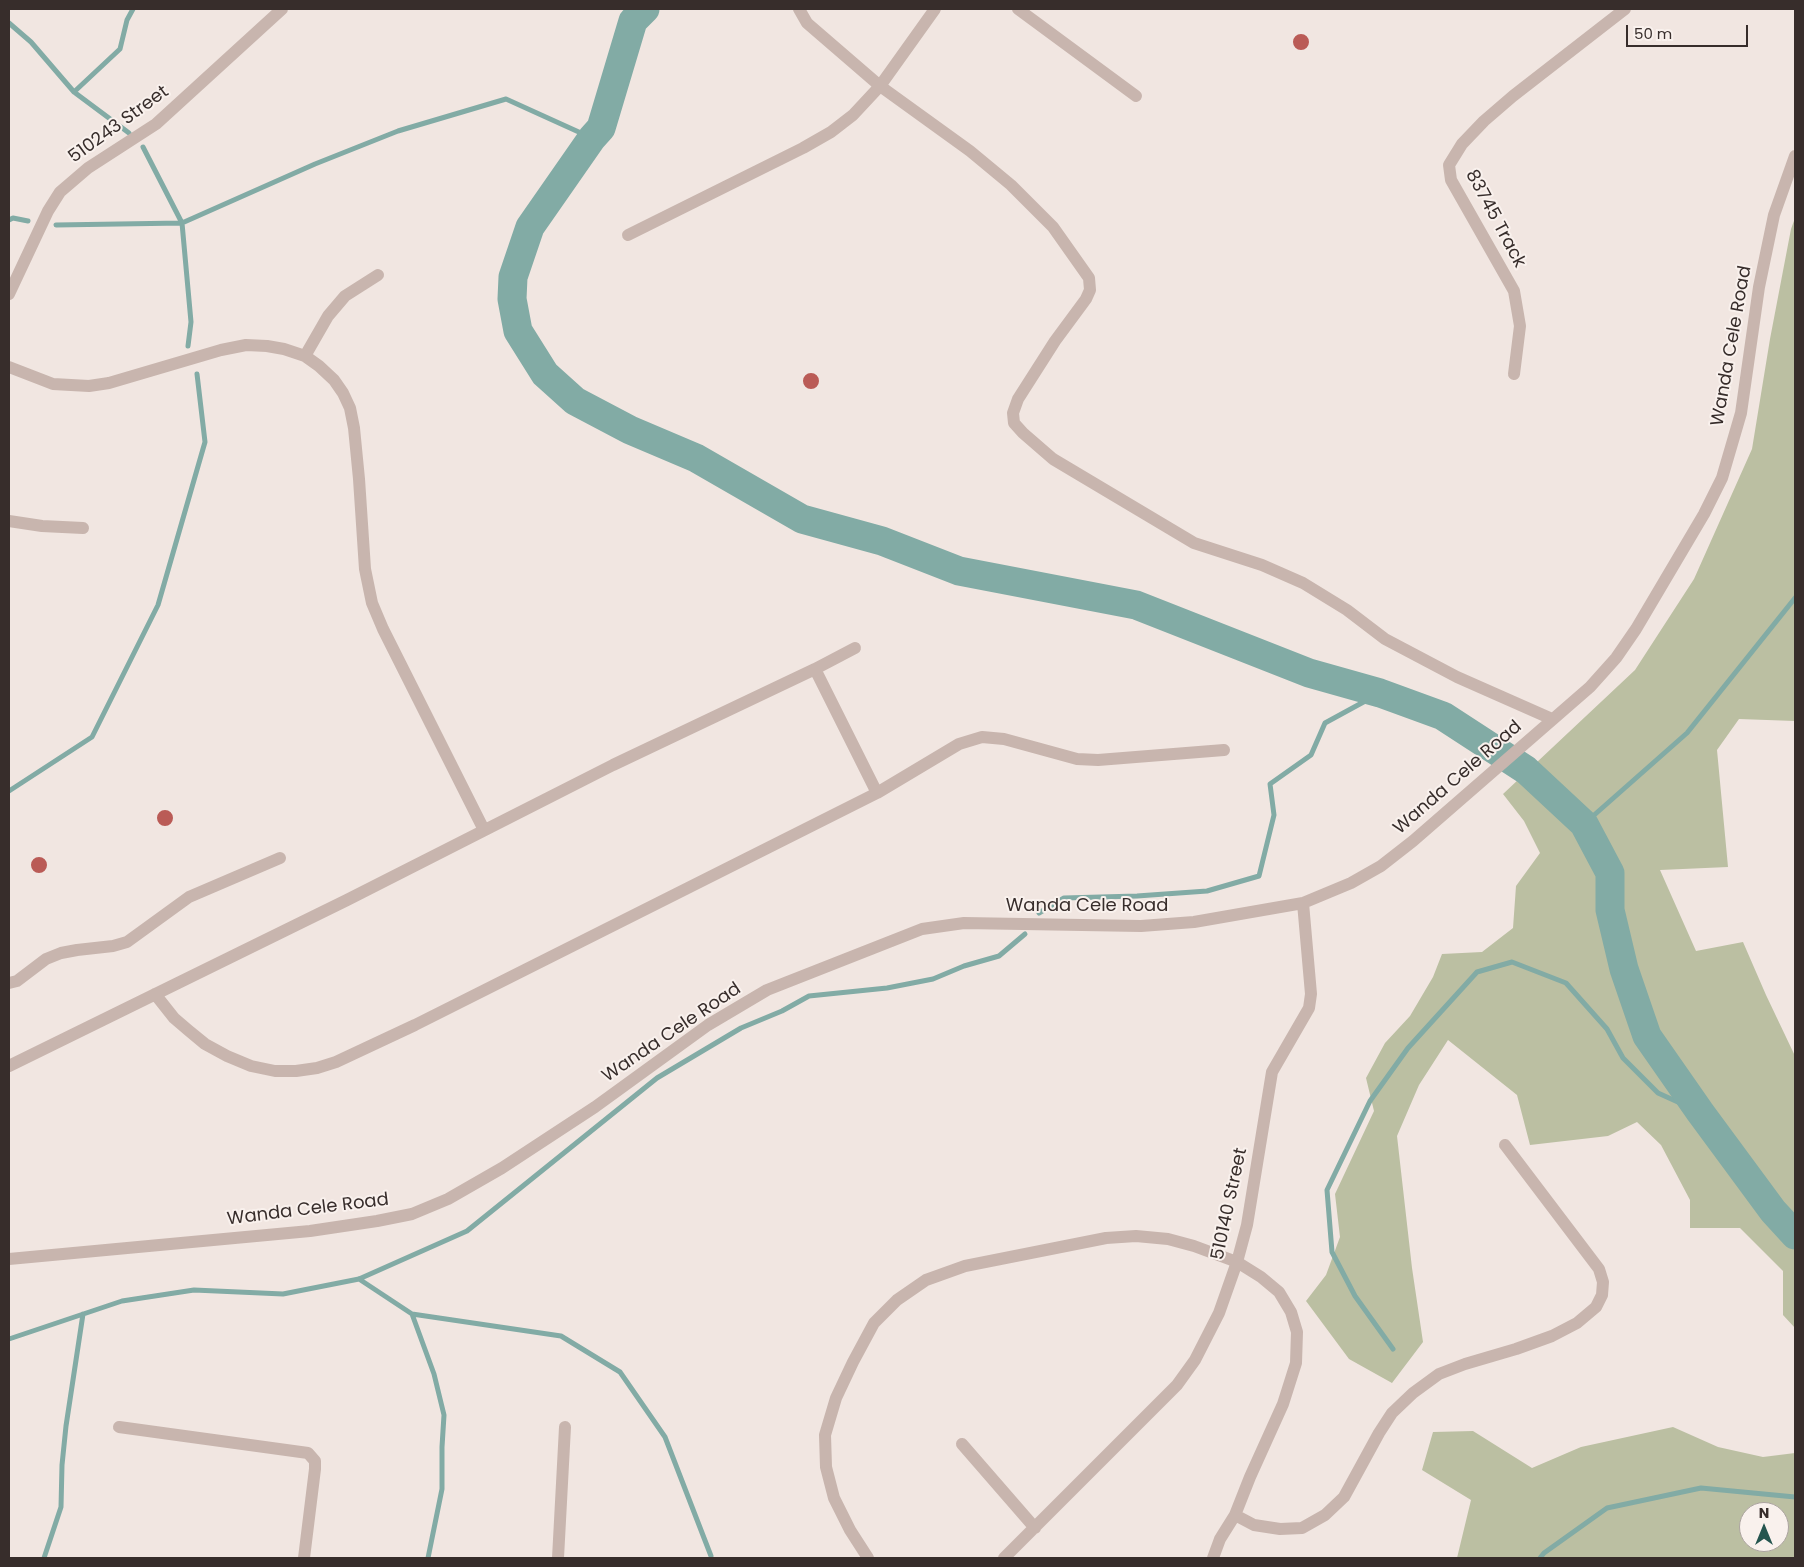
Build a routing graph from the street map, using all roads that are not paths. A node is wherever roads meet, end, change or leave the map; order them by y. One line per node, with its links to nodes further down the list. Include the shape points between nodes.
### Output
1 (282, 9): 11 (street, 510243 Street, via 156,124 88,168 65,187 48,211)
2 (800, 9): 6 (street, via 807,23)
3 (935, 9): 6 (street)
4 (1018, 9): 7 (street)
5 (1625, 9): 14 (street, 83745 Track, via 1484,121 1462,144 1449,165 1451,180 1514,292 1520,326)
6 (880, 86): 9 (street, via 853,115 831,132); 19 (street, via 1011,185 1053,227 1089,278 1090,290 1086,299 1018,399 1013,413 1014,423 1024,433 1053,459 1194,543 1303,583 1347,610 1385,639 1457,678)
7 (1136, 96)
8 (1795, 156): 19 (street, Wanda Cele Road, via 1774,215 1759,287 1741,413 1722,478 1626,644 1590,687)
9 (628, 235)
10 (378, 275): 12 (street, via 354,289 337,305)
11 (9, 294)
12 (305, 356): 13 (street, via 267,346 246,346 89,386 52,384); 22 (street, via 334,380 350,408 360,479 365,569 372,603)
13 (9, 367)
14 (1514, 374)
15 (9, 521): 16 (street)
16 (83, 528)
17 (854, 648): 18 (street)
18 (815, 669): 21 (street); 22 (street)
19 (1552, 719): 24 (street, Wanda Cele Road, via 1381,866 1351,883)
20 (1224, 750): 21 (street, via 1077,759 1004,739 982,737 958,744)
21 (877, 793): 26 (street, via 415,1025 317,1068 276,1071 251,1066 227,1056 205,1044 174,1018)
22 (484, 830): 26 (street)
23 (280, 858): 25 (street, via 189,897 127,942 61,953)
24 (1303, 903): 29 (street, Wanda Cele Road, via 1194,922 1141,926 964,923 922,929 767,990 708,1025 595,1108 502,1168 448,1199 412,1214 310,1231); 30 (street, 510140 Street, via 1311,994 1309,1008 1272,1072 1247,1225)
25 (9, 983)
26 (155, 994): 27 (street)
27 (9, 1066)
28 (1505, 1145): 34 (street, via 1599,1269 1602,1295 1596,1307 1578,1323 1552,1336 1439,1374 1413,1393 1392,1413 1344,1497 1325,1515 1302,1528 1280,1529 1254,1525)
29 (9, 1259)
30 (1237, 1262): 34 (street, via 1278,1292 1291,1312 1297,1332 1296,1363 1283,1404); 35 (street, 510140 Street, via 1219,1313 1195,1360 1177,1385); 38 (street, via 1168,1239 1106,1238 965,1266 926,1280 897,1300 874,1323 853,1362 836,1398 825,1435 826,1467 834,1498)
31 (119, 1427): 36 (street, via 308,1453 315,1461 315,1468)
32 (564, 1427): 37 (street)
33 (962, 1444): 35 (street)
34 (1235, 1516): 40 (street, via 1220,1538)
35 (1034, 1528): 39 (street, 510140 Street)
36 (304, 1558)
37 (558, 1558)
38 (868, 1558)
39 (1004, 1558)
40 (1213, 1558)

